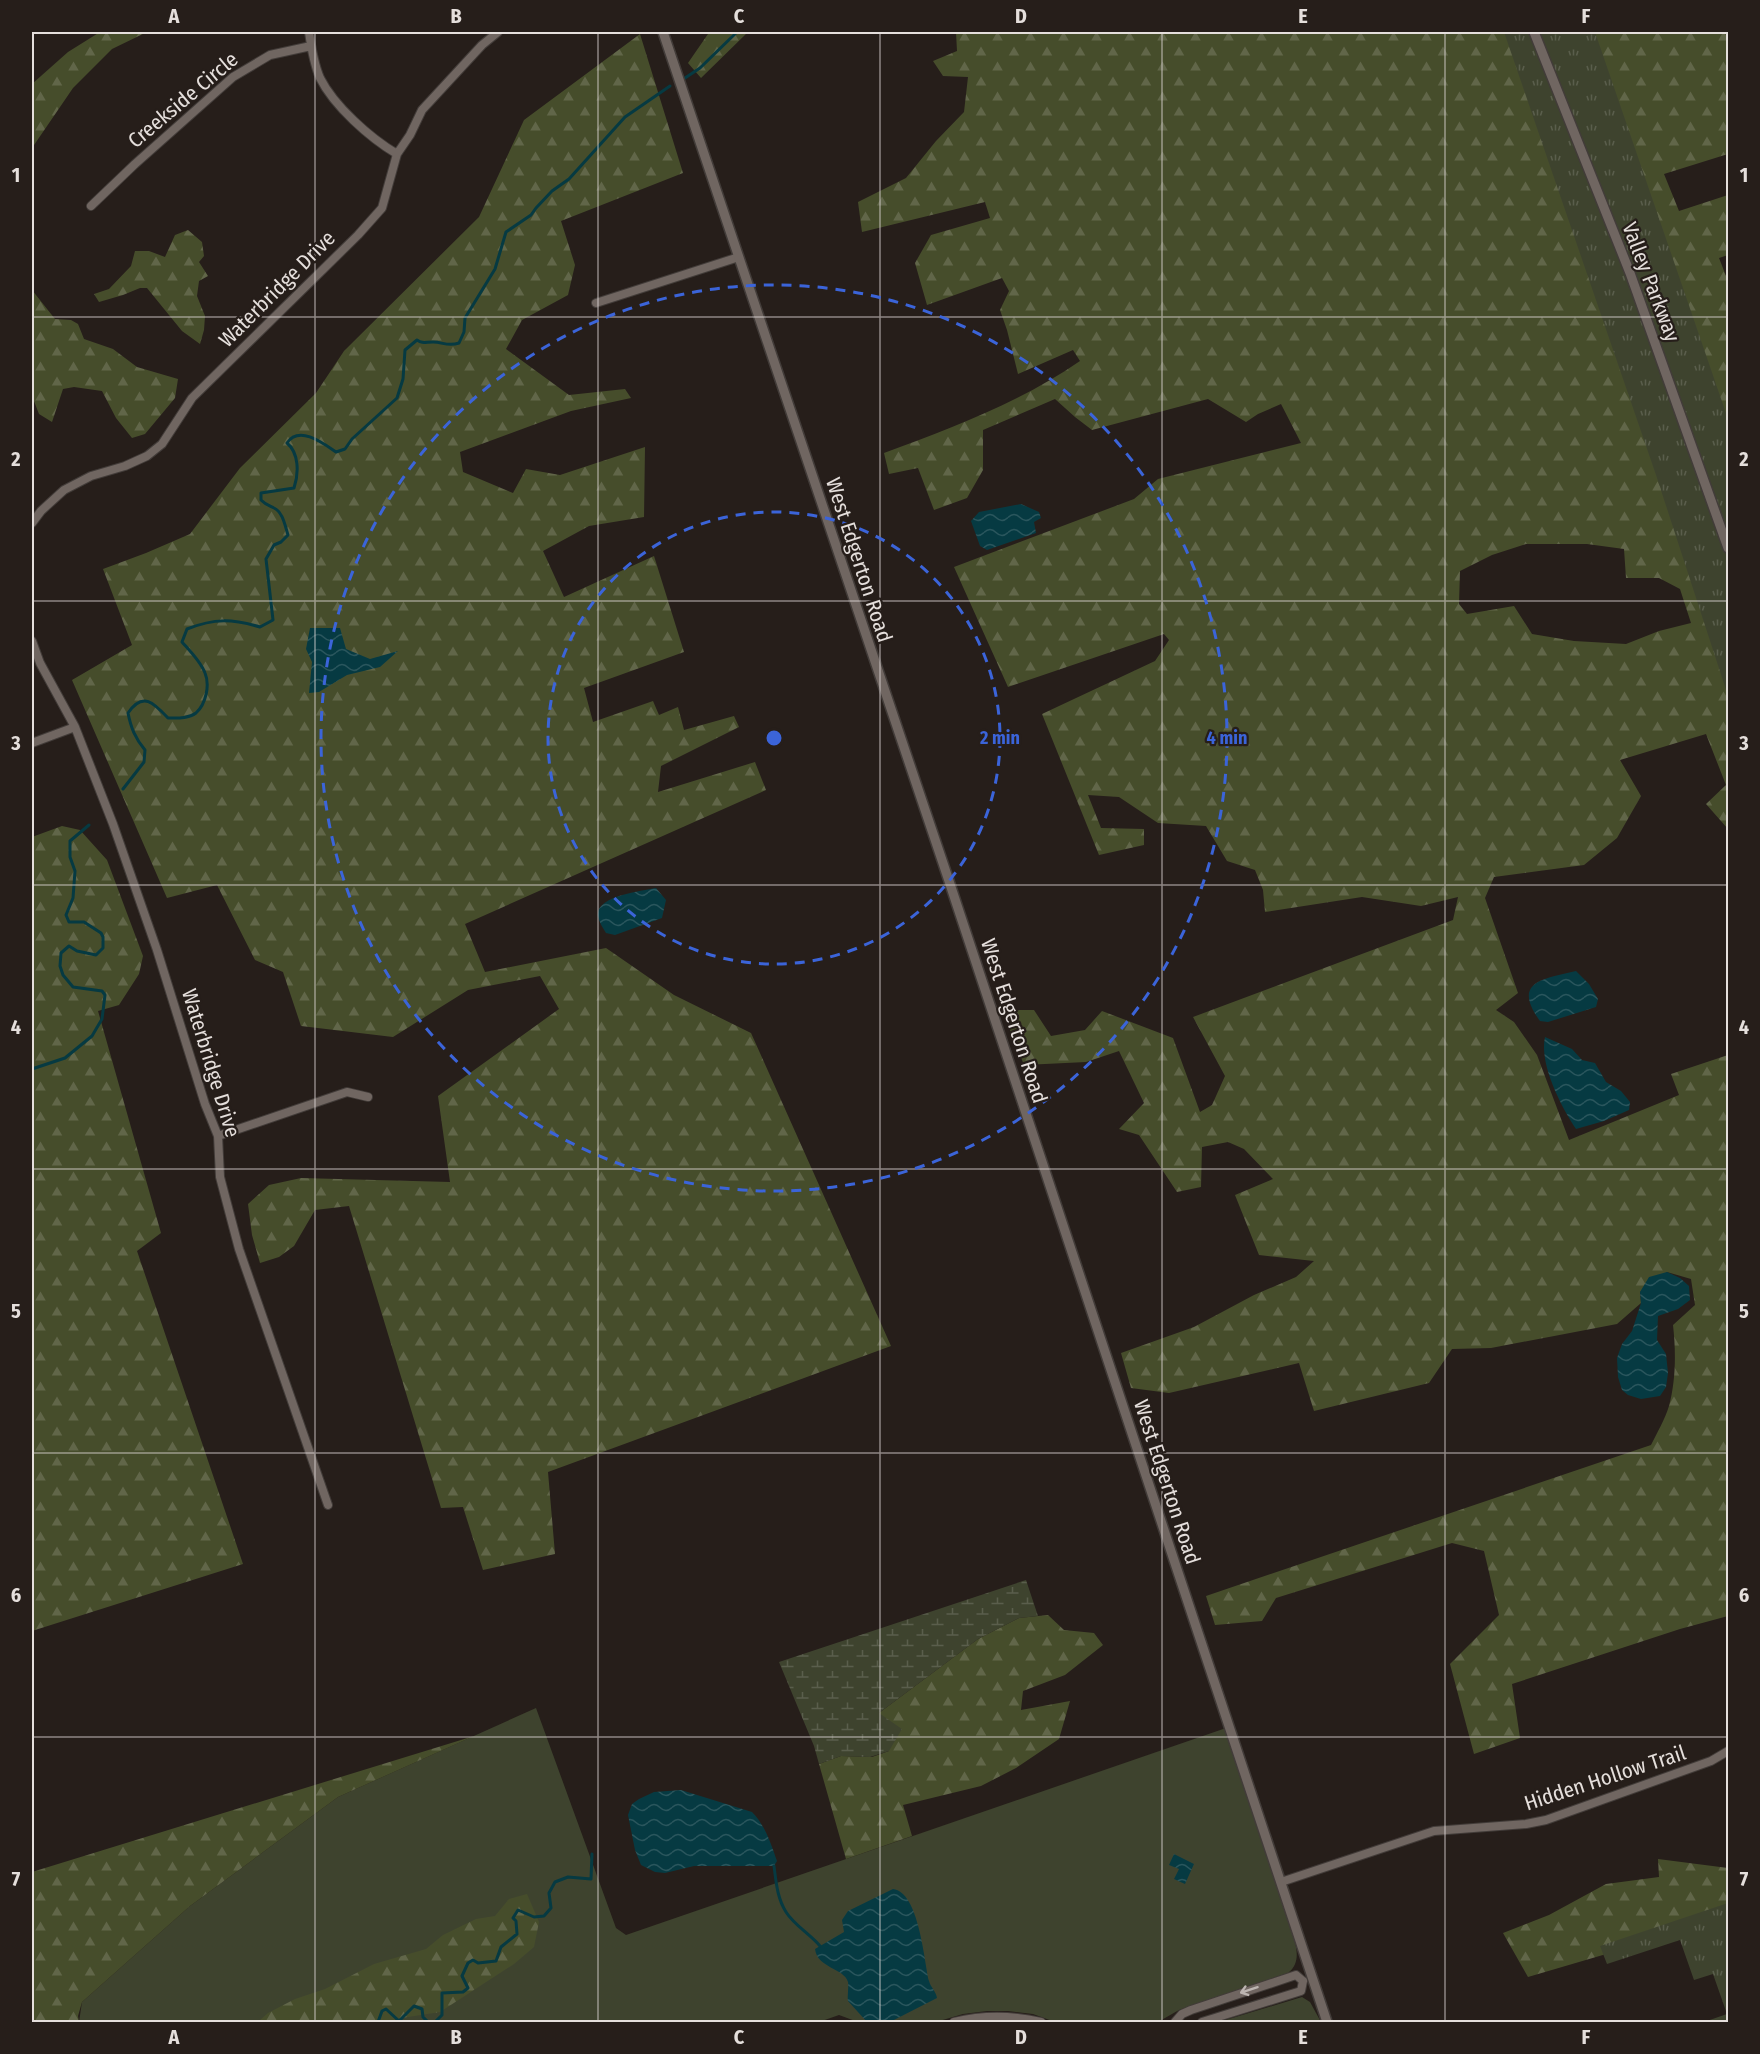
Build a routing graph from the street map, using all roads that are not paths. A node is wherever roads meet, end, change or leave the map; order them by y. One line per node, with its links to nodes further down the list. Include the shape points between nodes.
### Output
1 (309, 32): 5 (street)
2 (498, 32): 6 (street, Waterbridge Drive, via 422,110)
3 (663, 32): 8 (street, West Edgerton Road)
4 (1534, 32): 11 (street, Valley Parkway, via 1630,273)
5 (311, 46): 6 (street, via 320,77 336,101 378,143); 7 (street, Creekside Circle, via 270,55 234,77)
6 (397, 154): 10 (street, Waterbridge Drive, via 382,208 192,398 162,444 147,456 64,490)
7 (92, 206)
8 (738, 257): 9 (street); 19 (street, West Edgerton Road)
9 (596, 303)
10 (32, 523)
11 (1728, 548)
12 (32, 641): 13 (street, Waterbridge Drive)
13 (75, 727): 14 (street); 16 (street, Waterbridge Drive, via 117,835)
14 (32, 743)
15 (368, 1097): 16 (street, via 347,1092)
16 (218, 1136): 17 (street, Waterbridge Drive, via 220,1177 239,1248)
17 (327, 1505)
18 (1728, 1751): 19 (street, Hidden Hollow Trail, via 1711,1761 1546,1820 1434,1831)
19 (1281, 1882): 20 (street, West Edgerton Road)
20 (1308, 1980): 23 (street, one-way to 23, via 1296,1975 1191,2010); 24 (street, via 1301,1991); 25 (street, West Edgerton Road)
21 (954, 2022): 22 (street, via 988,2016)
22 (1041, 2022)
23 (1175, 2022)
24 (1202, 2022)
25 (1328, 2022)

